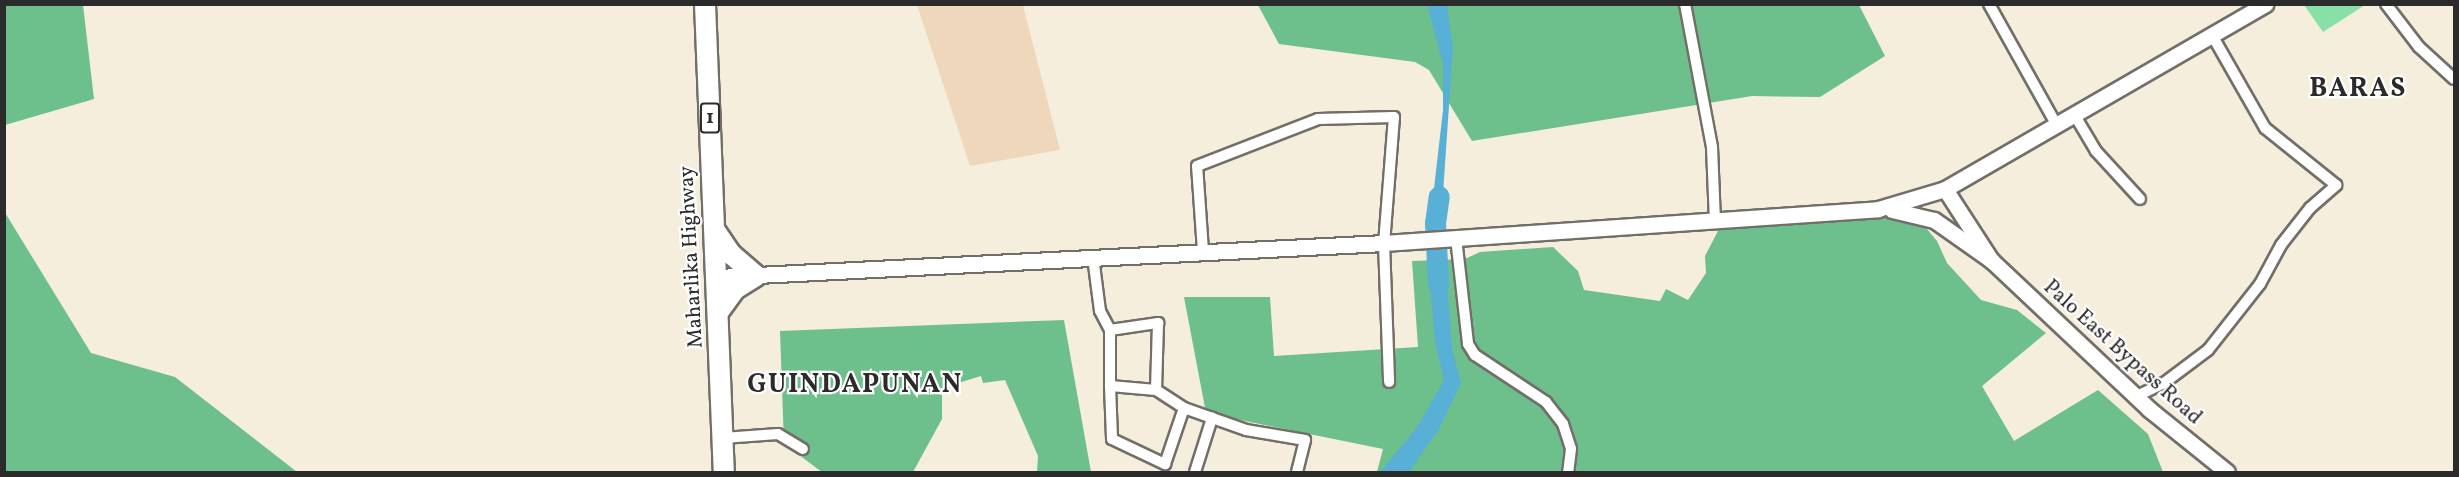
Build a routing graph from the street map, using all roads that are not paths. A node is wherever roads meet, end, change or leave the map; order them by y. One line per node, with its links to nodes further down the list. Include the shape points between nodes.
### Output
1 (705, 4): 16 (highway, Maharlika Highway / 1)
2 (1685, 4): 15 (street, via 1712,147)
3 (1989, 4): 9 (street)
4 (2265, 4): 6 (main road)
5 (2386, 4): 7 (street, via 2419,47)
6 (2212, 35): 8 (main road); 29 (street, via 2265,129 2336,185 2310,208 2281,245 2260,284 2208,350 2164,383)
7 (2454, 79)
8 (2074, 114): 9 (main road); 12 (street, via 2096,151)
9 (2056, 124): 10 (main road)
10 (1945, 189): 11 (main road); 21 (main road, Palo East Bypass Road)
11 (1923, 198): 13 (main road); 14 (main road, Palo East Bypass Road, via 1919,207)
12 (2140, 199)
13 (1878, 209): 14 (main road, Palo East Bypass Road, via 1904,210); 15 (main road)
14 (1934, 220): 21 (main road, Palo East Bypass Road)
15 (1715, 222): 17 (main road)
16 (716, 232): 22 (highway, via 731,254); 23 (highway, Maharlika Highway / 1)
17 (1452, 239): 18 (main road); 37 (street, via 1468,344 1475,355 1546,402 1563,424 1571,450)
18 (1384, 243): 19 (main road); 19 (street, via 1394,117 1318,119 1197,166); 26 (street)
19 (1203, 251): 20 (main road)
20 (1093, 257): 22 (main road); 25 (street, via 1100,311)
21 (1991, 260): 29 (main road, Palo East Bypass Road)
22 (756, 276): 23 (main road); 24 (highway, via 735,289)
23 (718, 277): 24 (highway, Maharlika Highway / 1)
24 (719, 311): 32 (highway, Maharlika Highway / 1)
25 (1110, 330): 27 (street); 28 (street, via 1158,323)
26 (1389, 382)
27 (1110, 386): 28 (street); 30 (street, via 1112,440 1165,465)
28 (1156, 390): 30 (street)
29 (2135, 397): 38 (main road, Palo East Bypass Road)
30 (1184, 408): 31 (street)
31 (1212, 418): 35 (street); 36 (street, via 1246,430 1305,440)
32 (723, 438): 33 (street, via 778,434); 34 (highway, Maharlika Highway / 1)
33 (803, 449)
34 (724, 472)
35 (1195, 472)
36 (1297, 472)
37 (1568, 472)
38 (2227, 472)

